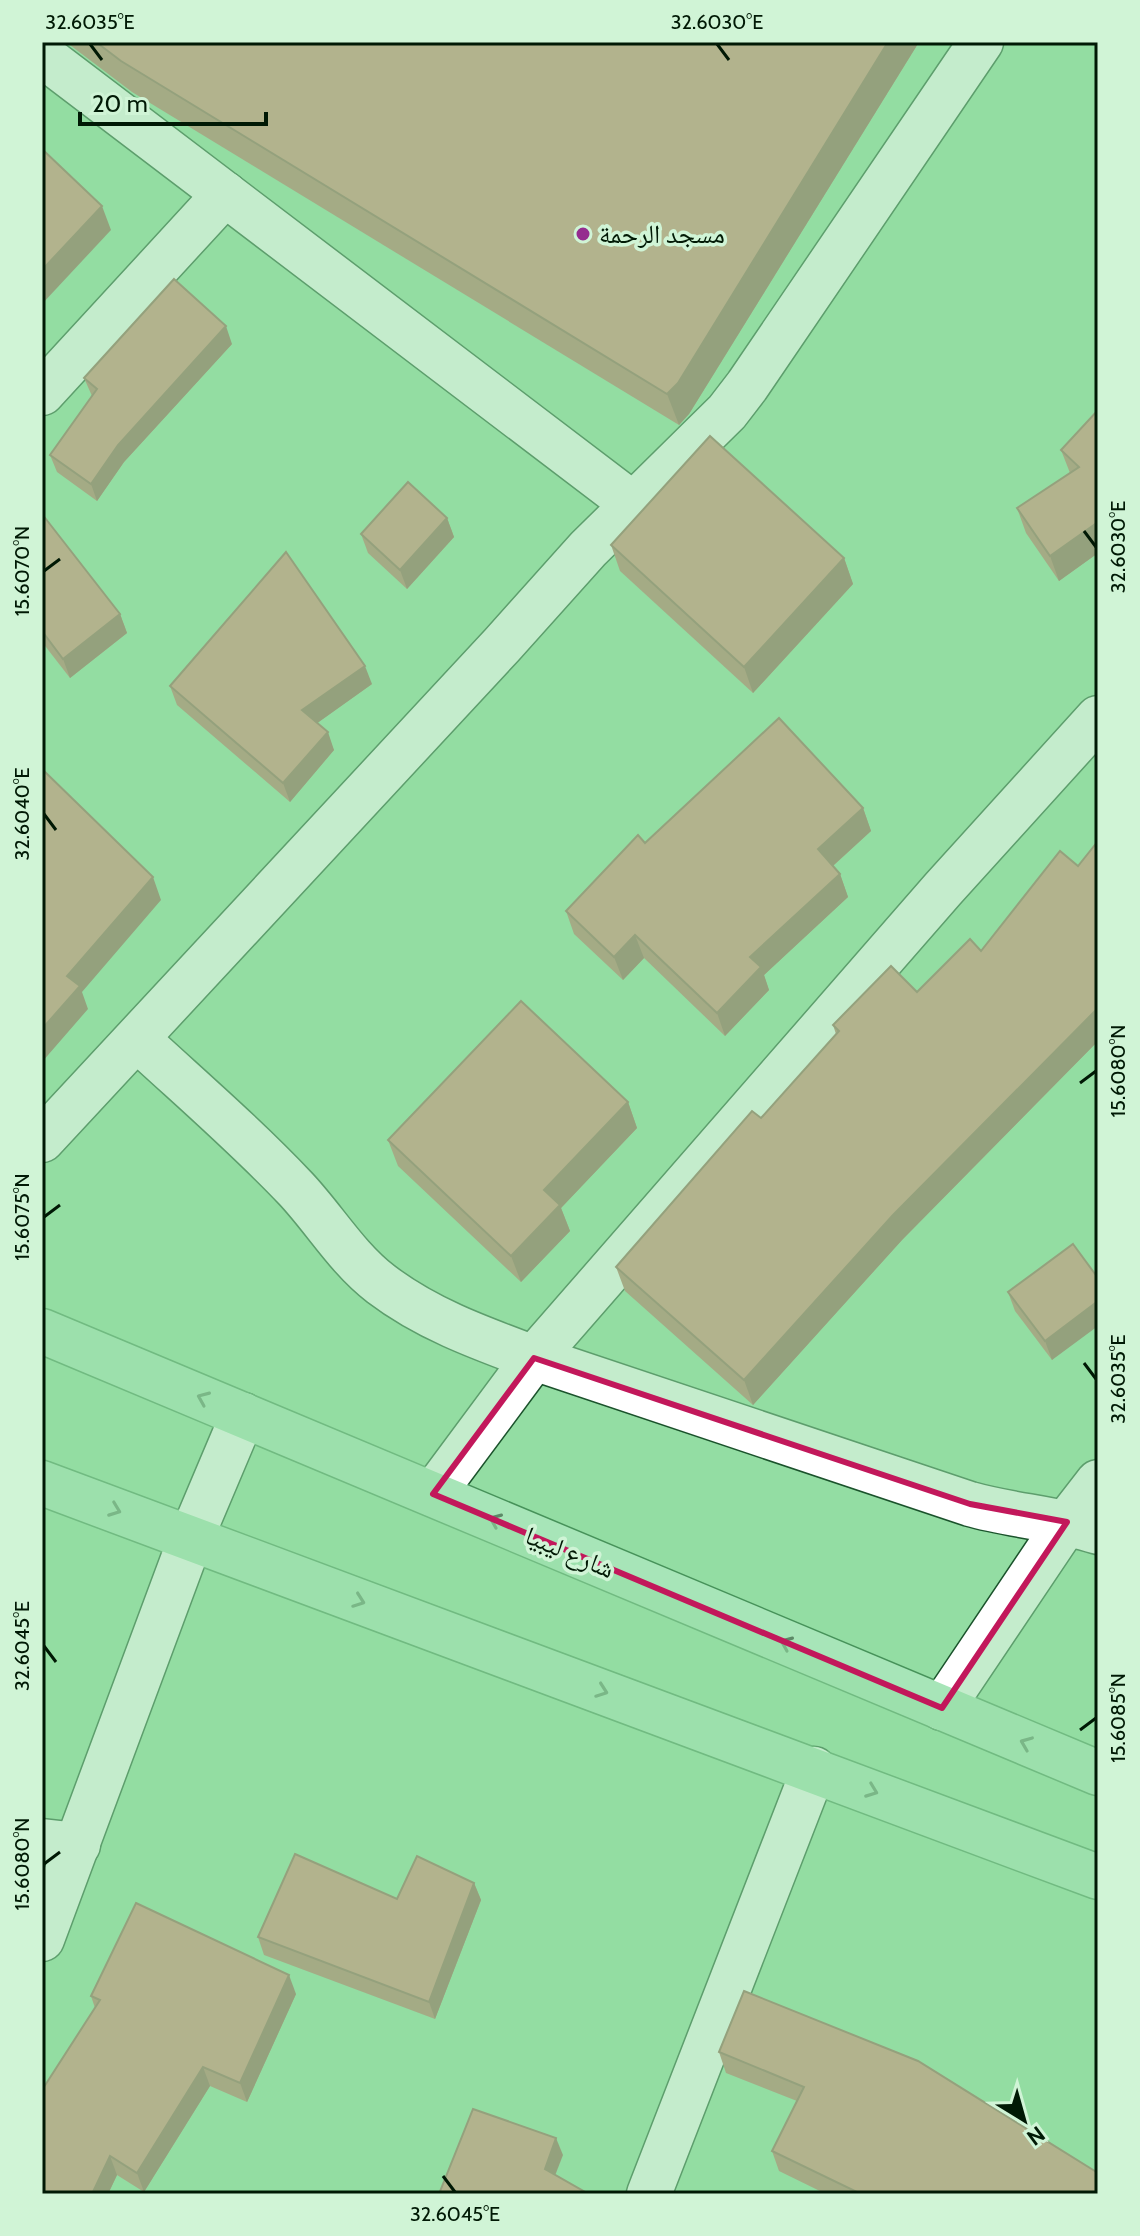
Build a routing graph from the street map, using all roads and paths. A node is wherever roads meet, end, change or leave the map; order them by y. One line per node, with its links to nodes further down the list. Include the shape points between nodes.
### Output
1 (981, 42): 5 (street, via 747,386)
2 (42, 55): 3 (street)
3 (225, 194): 4 (street); 5 (street)
4 (42, 393)
5 (634, 505): 7 (street, via 556,582)
6 (1098, 718): 10 (street)
7 (137, 1039): 8 (street); 10 (street, via 276,1169 379,1283 462,1331)
8 (42, 1140)
9 (42, 1331): 11 (main road, شارع ليبيا, one-way to 9)
10 (534, 1358): 14 (street); 15 (street, via 970,1504)
11 (243, 1415): 14 (main road, شارع ليبيا); 16 (street)
12 (1098, 1482): 15 (street)
13 (42, 1483): 16 (main road, one-way to 16)
14 (433, 1494): 17 (main road, شارع ليبيا, one-way to 14)
15 (1083, 1527): 17 (street)
16 (191, 1538): 18 (main road, one-way to 18); 20 (street)
17 (942, 1708): 19 (main road, شارع ليبيا, one-way to 17)
18 (814, 1769): 21 (main road, one-way to 21); 23 (street)
19 (1098, 1773)
20 (60, 1843): 22 (street)
21 (1098, 1877)
22 (42, 1939)
23 (649, 2194)

